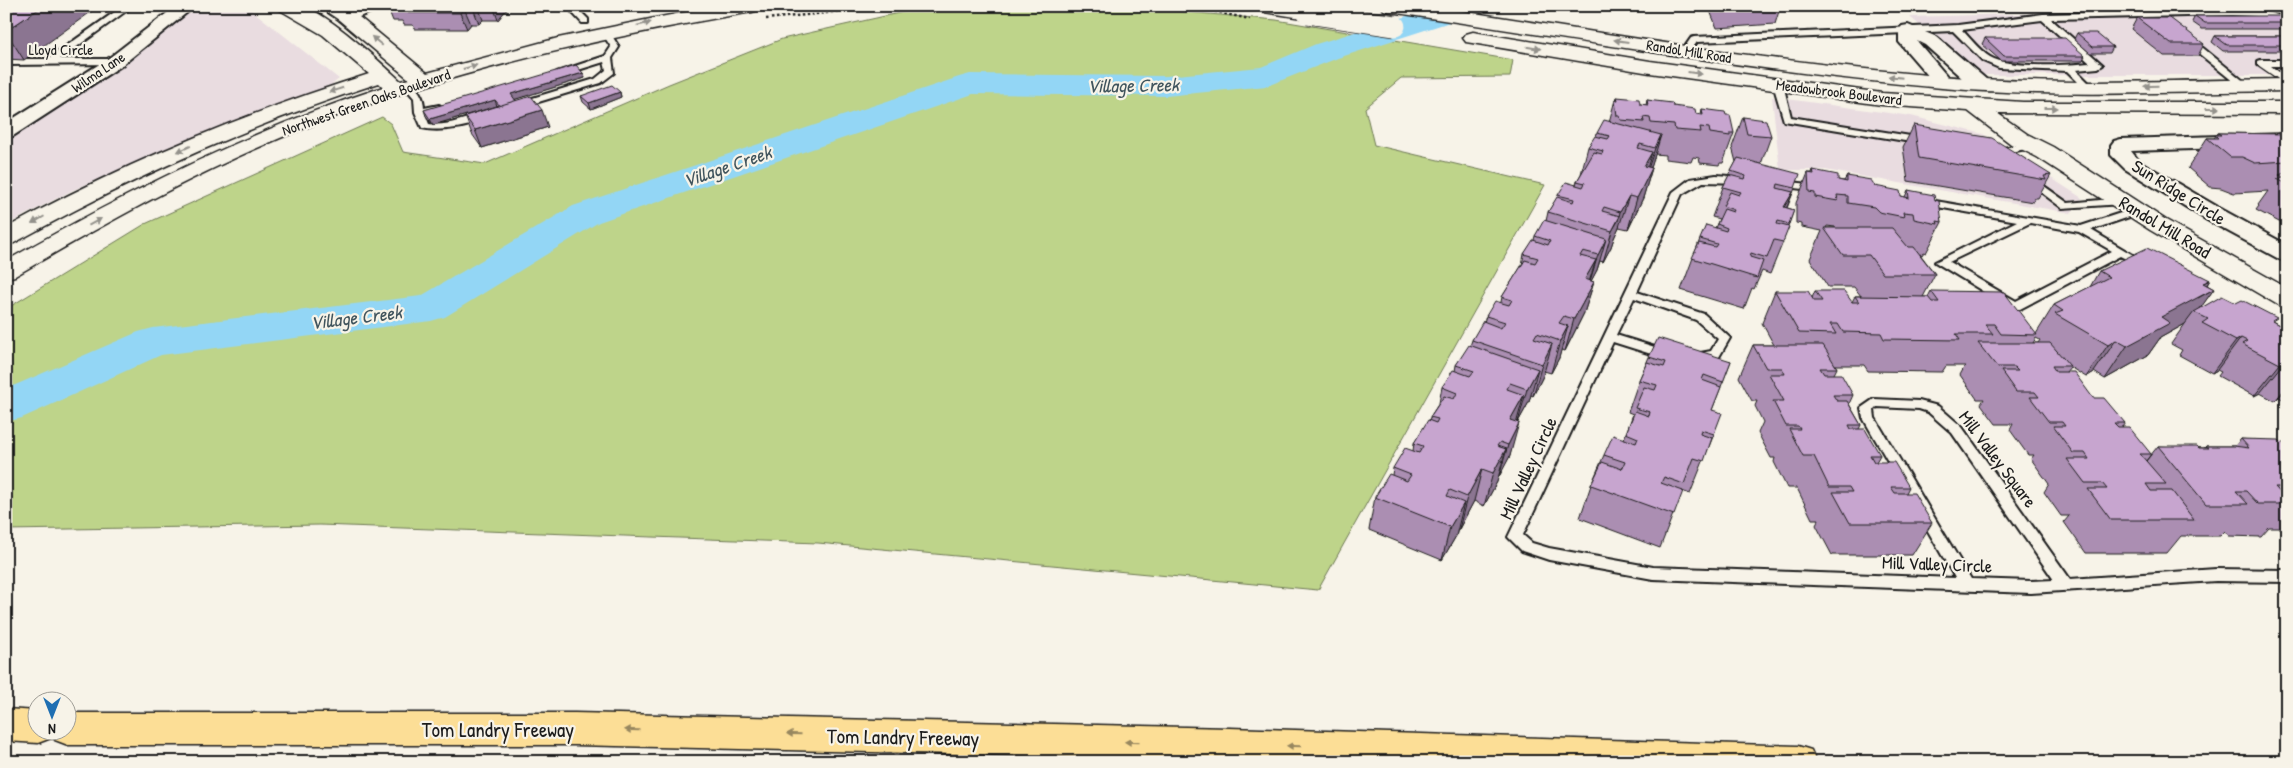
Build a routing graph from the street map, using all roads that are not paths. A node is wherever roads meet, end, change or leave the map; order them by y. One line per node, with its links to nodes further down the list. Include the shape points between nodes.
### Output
1 (129, 6): 26 (lane)
2 (187, 6): 27 (street, Wilma Lane)
3 (286, 6): 31 (main road, via 322,24)
4 (328, 6): 12 (main road)
5 (370, 6): 12 (street)
6 (570, 6): 14 (lane)
7 (654, 6): 14 (main road)
8 (752, 6): 20 (main road, Northwest Green Oaks Boulevard, one-way to 8, via 656,21)
9 (1264, 6): 17 (main road, bridge)
10 (1390, 6): 23 (main road, Randol Mill Road, one-way to 10)
11 (2154, 13): 13 (lane); 15 (lane, via 2257,13); 16 (lane)
12 (346, 16): 31 (main road, one-way to 12)
13 (2043, 17): 18 (lane); 29 (lane, via 2098,65)
14 (585, 20): 31 (main road, via 511,37)
15 (2287, 20)
16 (2169, 25)
17 (1404, 27)
18 (1955, 28): 19 (lane); 29 (lane, via 1986,58 2002,66)
19 (1908, 30): 23 (lane, via 1694,40); 32 (street, Randol Mill Road, via 1908,42); 35 (street, Randol Mill Road, via 1931,40)
20 (606, 33): 24 (lane, via 615,47); 31 (main road, Northwest Green Oaks Boulevard, one-way to 20)
21 (1459, 36): 34 (main road, Meadowbrook Boulevard, one-way to 34)
22 (2184, 37): 36 (lane)
23 (1686, 50): 32 (main road, Randol Mill Road, one-way to 23, via 1768,63)
24 (608, 58): 30 (lane); 40 (lane, via 611,72 598,81)
25 (6, 62): 26 (lane, Lloyd Circle)
26 (50, 62): 27 (lane, Lloyd Circle)
27 (115, 62): 46 (street, Wilma Lane)
28 (2287, 63): 33 (lane, via 2261,63)
29 (2069, 68): 37 (lane)
30 (552, 75)
31 (404, 79): 44 (lane, via 420,98); 57 (main road, Northwest Green Oaks Boulevard, one-way to 57, via 330,92 201,142 104,185); 61 (main road, Northwest Green Oaks Boulevard, one-way to 31, via 176,178)
32 (1943, 82): 35 (main road); 41 (main road, Randol Mill Road)
33 (2287, 83): 36 (main road)
34 (1778, 84): 38 (main road, Meadowbrook Boulevard); 48 (lane, via 1788,119)
35 (1980, 84): 37 (main road); 42 (main road, Randol Mill Road)
36 (2243, 85): 37 (main road, one-way to 37)
37 (2088, 87)
38 (1882, 99): 41 (main road, Meadowbrook Boulevard); 49 (main road, via 1958,116)
39 (449, 106): 44 (lane)
40 (518, 106)
41 (1975, 106): 42 (main road, Meadowbrook Boulevard); 49 (main road, Randol Mill Road)
42 (2002, 107): 43 (main road, Meadowbrook Boulevard, one-way to 43); 49 (main road, Randol Mill Road, via 2036,137)
43 (2287, 108)
44 (420, 112): 45 (lane, via 425,126 436,128)
45 (492, 114)
46 (6, 132)
47 (2287, 140): 59 (street, Sun Ridge Circle, via 2121,145 2122,156 2132,165)
48 (1930, 142)
49 (2032, 146): 50 (lane); 54 (main road, Randol Mill Road)
50 (1995, 155)
51 (2019, 171): 54 (lane, via 2066,206)
52 (1830, 189): 62 (lane, Mill Valley Circle, via 1758,181 1692,180 1678,192)
53 (1906, 199): 55 (lane)
54 (2130, 206): 56 (lane); 63 (main road, Randol Mill Road)
55 (2028, 220): 56 (lane); 58 (lane, via 1941,262 2016,306)
56 (2082, 229): 58 (lane)
57 (6, 238)
58 (2120, 251): 60 (lane)
59 (2287, 254)
60 (2152, 270)
61 (6, 271)
62 (1628, 293): 64 (lane, Mill Valley Circle); 64 (lane, via 1700,317 1724,338 1715,354 1681,359)
63 (2287, 299)
64 (1610, 337): 66 (lane, Mill Valley Circle, via 1516,537 1527,547 1653,573)
65 (2287, 576): 67 (lane, Mill Valley Circle, via 2216,575)
66 (1966, 584): 67 (lane, Mill Valley Circle); 67 (lane, Mill Valley Square, via 1869,418 1867,408 1874,403 1919,405 1933,409 1957,430)
67 (2066, 585)
68 (6, 725): 69 (highway, Tom Landry Freeway)
69 (28, 726)
70 (78, 728): 71 (highway, Tom Landry Freeway, one-way to 70, via 1240,744 585,729)
71 (1798, 762)

